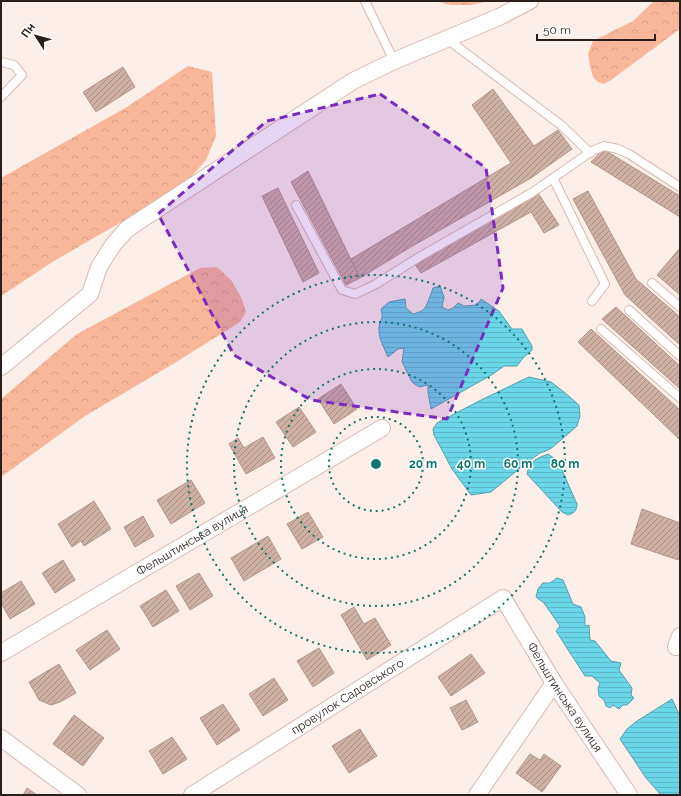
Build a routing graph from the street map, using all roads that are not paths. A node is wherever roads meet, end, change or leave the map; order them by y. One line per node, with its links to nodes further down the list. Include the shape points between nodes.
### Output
1 (365, 1): 4 (lane)
2 (530, 1): 3 (street)
3 (446, 39): 4 (street); 7 (lane, via 561,125)
4 (394, 61): 17 (street, via 353,81 128,229 99,266 90,294)
5 (1, 62): 6 (lane, via 14,66 22,75)
6 (1, 97)
7 (590, 153): 8 (lane); 9 (lane, via 604,146 618,149)
8 (553, 178): 10 (lane, via 355,294 342,290); 12 (lane, via 605,284)
9 (680, 188)
10 (296, 205)
11 (652, 283): 13 (lane)
12 (592, 301)
13 (680, 307)
14 (629, 310): 16 (lane)
15 (601, 329): 18 (lane)
16 (680, 356)
17 (1, 367)
18 (680, 398)
19 (382, 428): 21 (street, Фельштинська вулиця)
20 (503, 598): 22 (street, Фельштинська вулиця); 25 (street, провулок Садовського)
21 (1, 653)
22 (554, 683): 26 (street); 27 (street, Фельштинська вулиця)
23 (1, 738): 24 (street)
24 (78, 795)
25 (192, 795)
26 (477, 795)
27 (629, 795)

